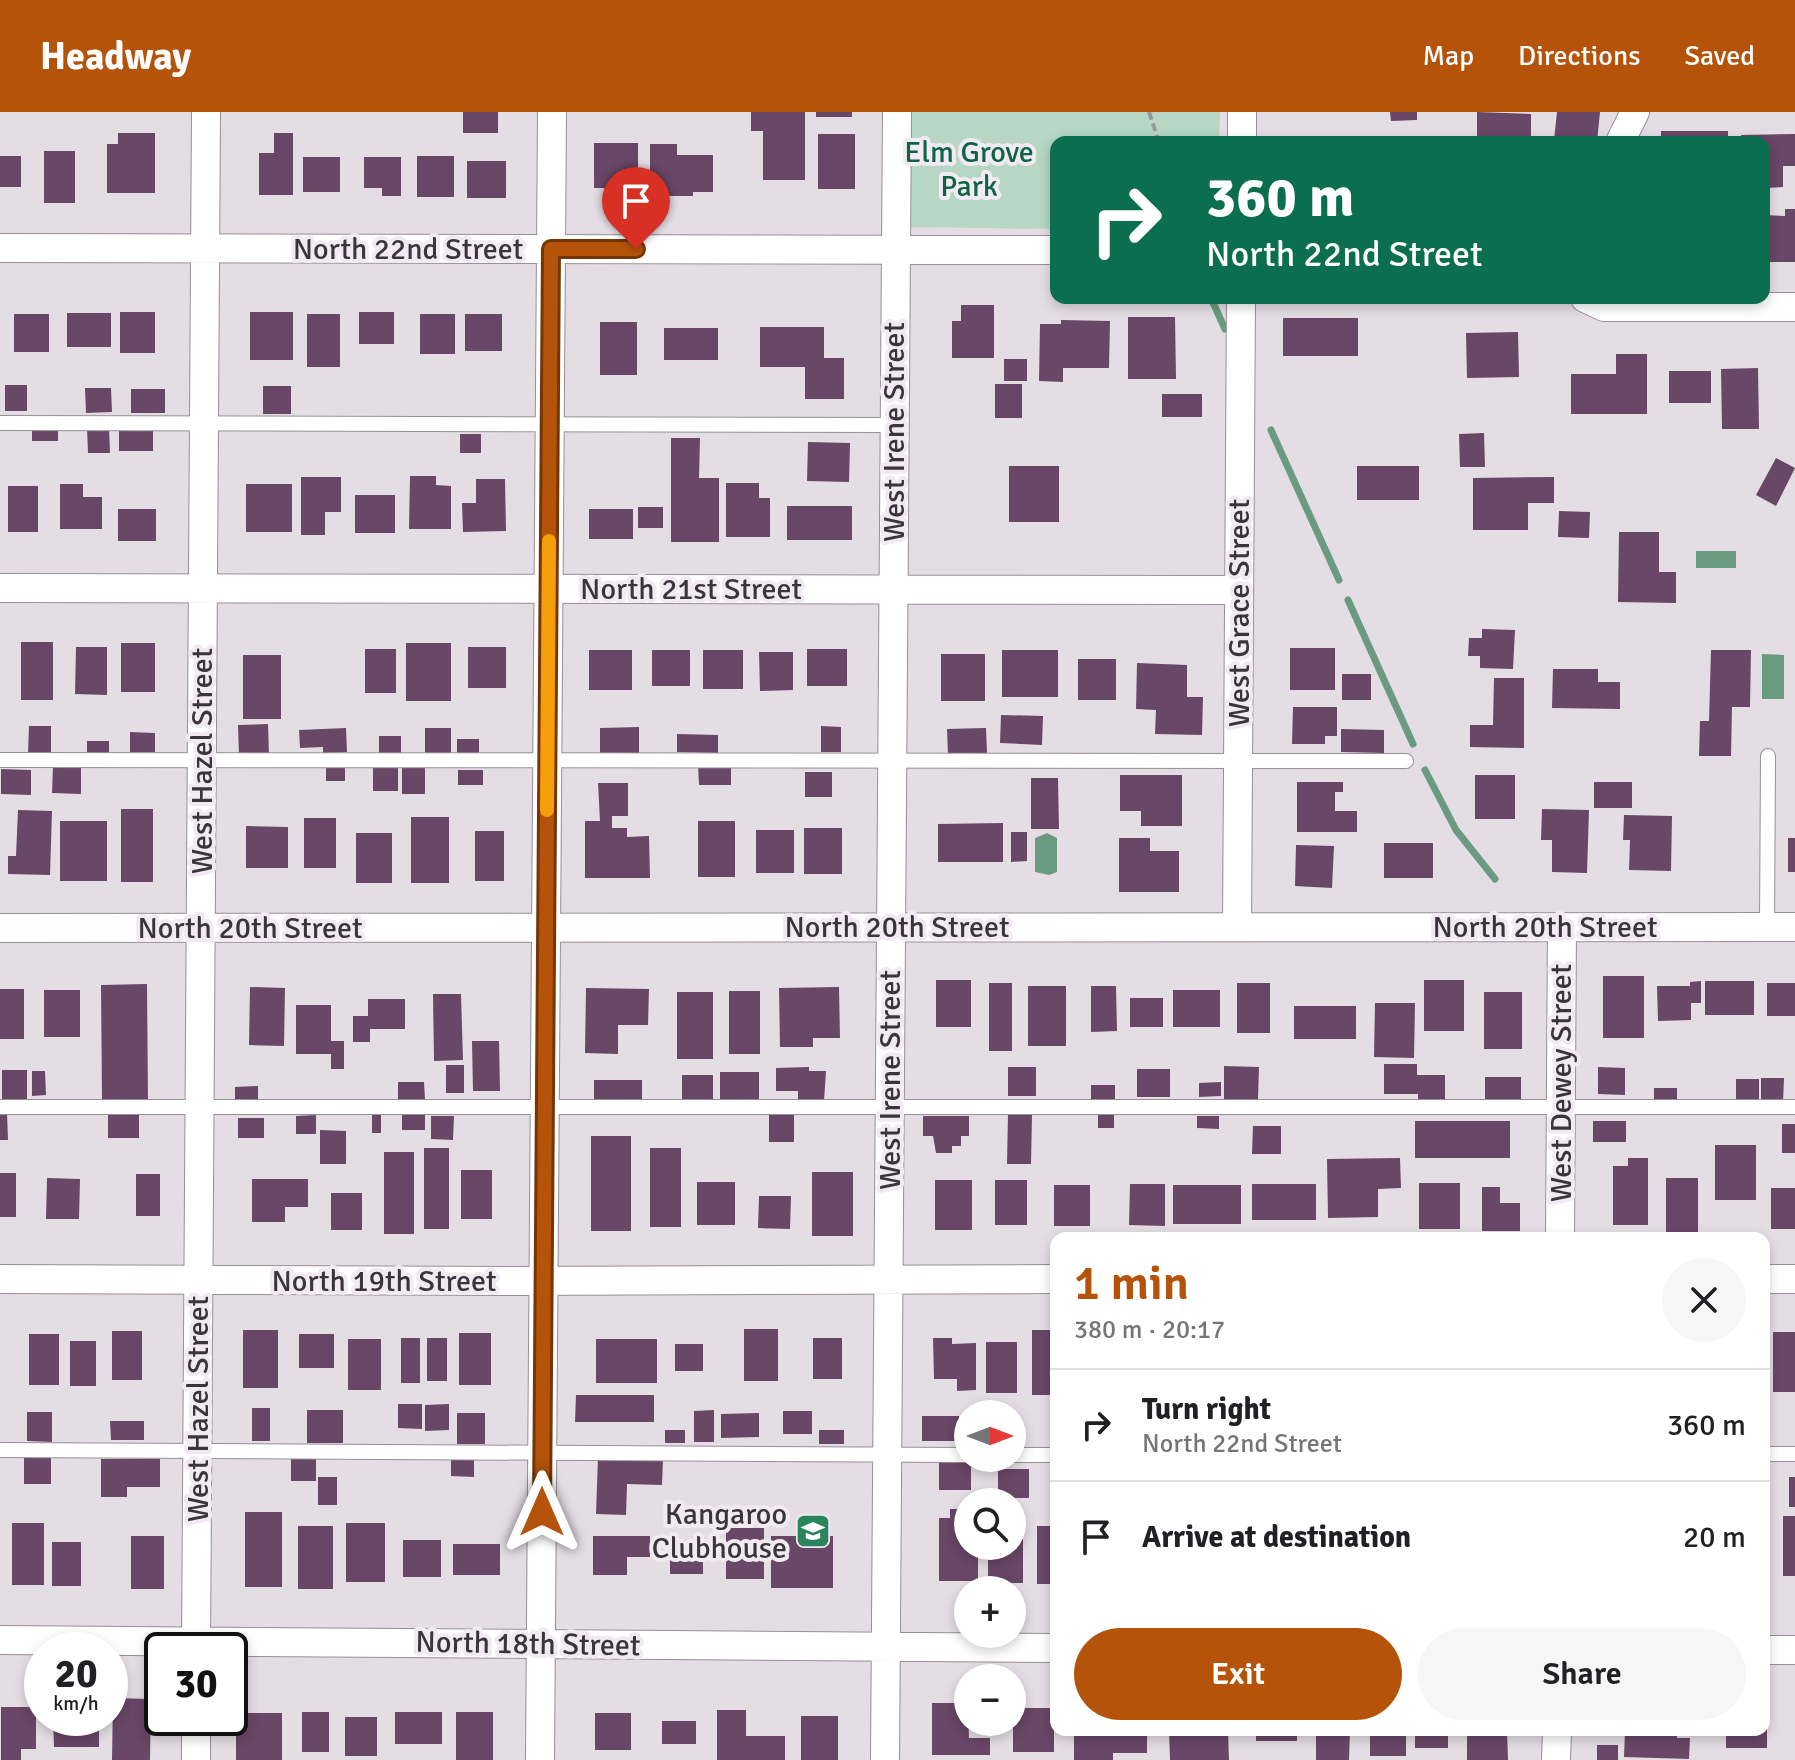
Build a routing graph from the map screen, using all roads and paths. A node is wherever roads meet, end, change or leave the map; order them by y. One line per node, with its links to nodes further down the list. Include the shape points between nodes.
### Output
1 (206, 112): 11 (street, West Hazel Street)
2 (552, 112): 12 (street)
3 (897, 112): 13 (street, West Irene Street)
4 (1149, 112): 7 (path)
5 (1242, 112): 8 (street)
6 (1635, 112): 9 (street)
7 (1157, 136)
8 (1242, 136)
9 (1623, 136)
10 (0, 248): 11 (street, North 22nd Street)
11 (205, 248): 12 (street, North 22nd Street); 19 (street, West Hazel Street)
12 (551, 249): 13 (street, North 22nd Street); 20 (street)
13 (896, 250): 14 (street, North 22nd Street); 21 (street, West Irene Street)
14 (1050, 250)
15 (1241, 304): 26 (street, West Grace Street)
16 (1598, 304): 17 (street)
17 (1795, 307)
18 (0, 423): 19 (lane)
19 (204, 423): 20 (lane); 23 (street, West Hazel Street)
20 (550, 423): 21 (lane); 24 (street)
21 (894, 425): 25 (street, West Irene Street)
22 (0, 588): 23 (street, North 21st Street)
23 (203, 588): 24 (street, North 21st Street); 29 (street, West Hazel Street)
24 (548, 589): 25 (street, North 21st Street); 30 (street)
25 (893, 590): 26 (street, North 21st Street); 31 (street, West Irene Street)
26 (1239, 590): 32 (street, West Grace Street)
27 (1768, 756): 39 (lane)
28 (0, 760): 29 (lane)
29 (202, 760): 30 (lane); 34 (street, West Hazel Street)
30 (547, 760): 31 (lane); 35 (street)
31 (892, 760): 32 (lane); 36 (street, West Irene Street)
32 (1238, 761): 33 (lane); 37 (street, West Grace Street)
33 (1406, 761)
34 (201, 927): 35 (street, North 20th Street); 40 (street, North 20th Street); 42 (street, West Hazel Street)
35 (546, 927): 36 (street, North 20th Street); 43 (street)
36 (891, 927): 37 (street, North 20th Street); 44 (street, West Irene Street)
37 (1237, 927): 38 (street, North 20th Street)
38 (1562, 927): 39 (street, North 20th Street); 45 (street, West Dewey Street)
39 (1781, 927)
40 (0, 928)
41 (0, 1107): 42 (lane)
42 (200, 1107): 43 (lane); 53 (street, West Hazel Street)
43 (545, 1107): 44 (lane); 54 (street)
44 (889, 1107): 45 (lane); 49 (street, West Irene Street)
45 (1561, 1107): 46 (lane); 47 (street, West Dewey Street)
46 (1795, 1107)
47 (1560, 1232)
48 (0, 1279): 53 (street, North 19th Street)
49 (888, 1279): 50 (street, North 19th Street); 54 (street, North 19th Street); 60 (street, West Irene Street)
50 (1050, 1279)
51 (1770, 1279): 52 (street)
52 (1795, 1279)
53 (199, 1280): 54 (street, North 19th Street); 55 (street, West Hazel Street)
54 (544, 1281): 57 (street)
55 (197, 1449): 56 (lane); 57 (lane); 64 (street, West Hazel Street)
56 (0, 1450)
57 (542, 1451): 60 (lane); 67 (street)
58 (1770, 1454): 59 (lane)
59 (1795, 1454)
60 (887, 1455): 61 (lane); 69 (street, West Irene Street)
61 (954, 1455)
62 (1026, 1455): 63 (lane)
63 (1050, 1455)
64 (196, 1632)
65 (0, 1640): 66 (street, North 18th Street)
66 (144, 1644)
67 (541, 1644): 68 (street, North 18th Street); 69 (street, North 18th Street); 76 (street)
68 (248, 1645)
69 (885, 1647): 70 (street, North 18th Street); 77 (street, West Irene Street)
70 (1050, 1648)
71 (1770, 1650): 72 (street)
72 (1795, 1650)
73 (196, 1736): 75 (street)
74 (1557, 1736): 78 (street)
75 (196, 1760)
76 (540, 1760)
77 (885, 1760)
78 (1556, 1760)

